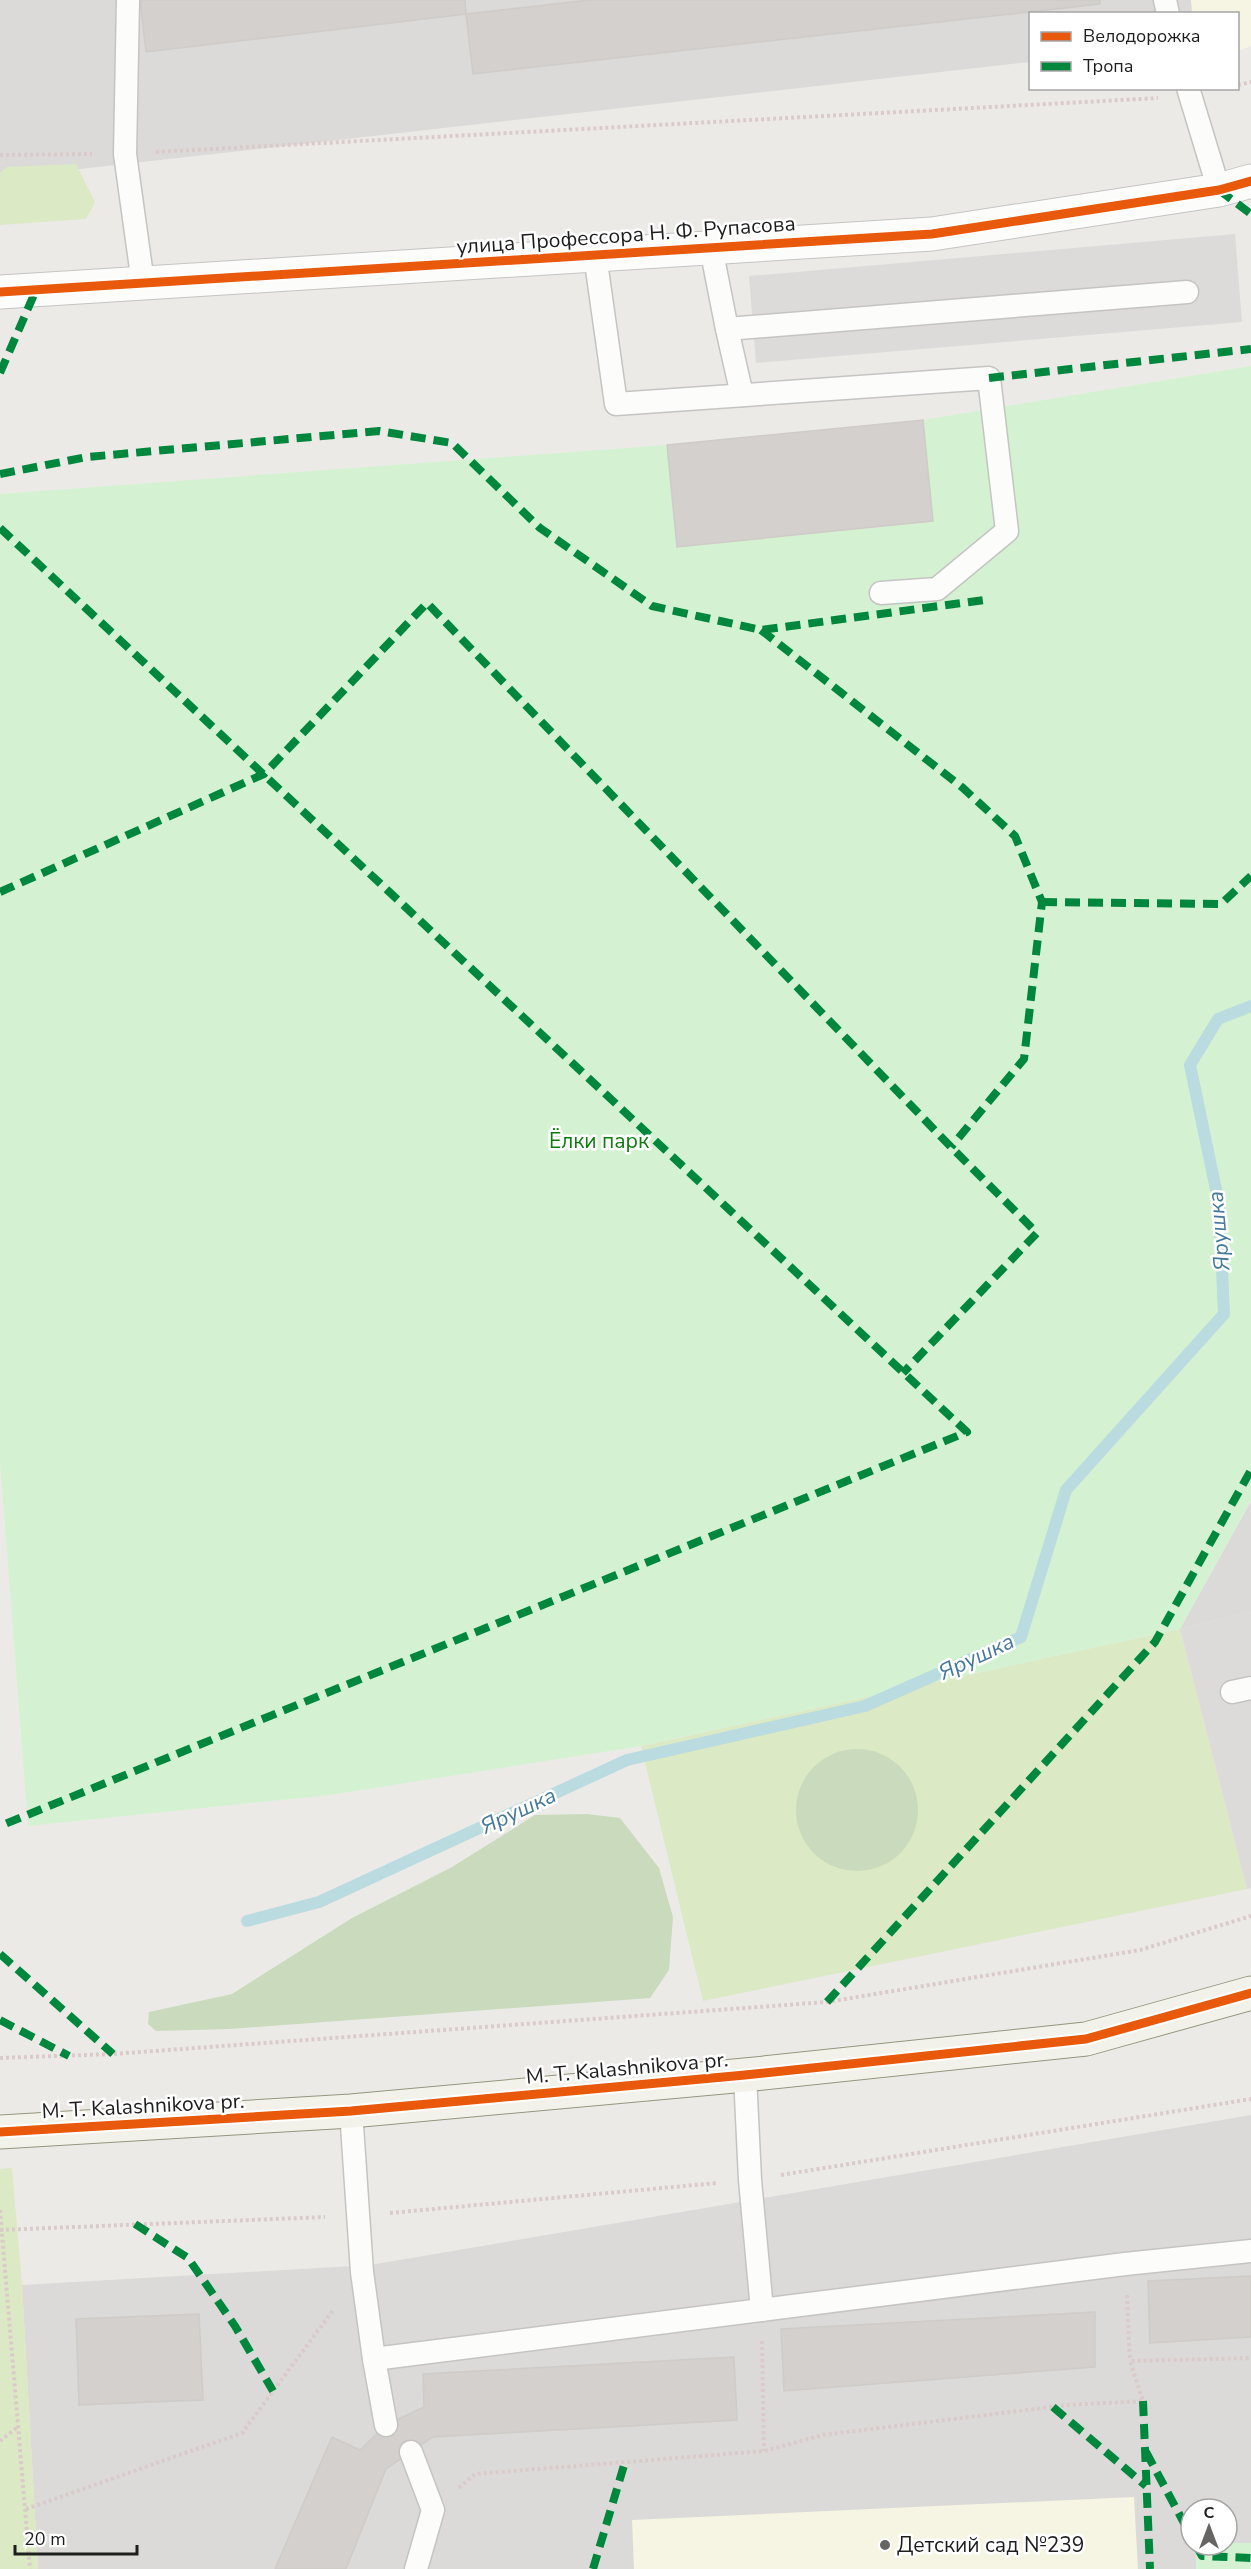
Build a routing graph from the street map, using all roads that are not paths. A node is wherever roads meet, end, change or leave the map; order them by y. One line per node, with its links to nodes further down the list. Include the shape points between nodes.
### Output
1 (128, 0): 7 (lane, via 125,153)
2 (1189, 92): 4 (lane)
3 (1251, 182): 4 (street, улица Профессора Н. Ф. Рупасова)
4 (1219, 189): 5 (street, улица Профессора Н. Ф. Рупасова, via 932,234)
5 (711, 248): 6 (street, улица Профессора Н. Ф. Рупасова); 10 (lane)
6 (595, 255): 7 (street, улица Профессора Н. Ф. Рупасова); 11 (lane, via 616,404)
7 (143, 282): 8 (street, улица Профессора Н. Ф. Рупасова)
8 (0, 292)
9 (1187, 292): 10 (lane)
10 (727, 329): 11 (lane)
11 (742, 395): 12 (lane, via 989,378 1007,531 936,589)
12 (881, 593)
13 (1251, 1993): 14 (street, M. T. Kalashnikova pr., via 1086,2039)
14 (745, 2075): 15 (street, M. T. Kalashnikova pr.); 18 (lane)
15 (351, 2112): 16 (street, M. T. Kalashnikova pr.); 19 (lane, via 362,2272)
16 (0, 2132)
17 (1251, 2251): 18 (lane)
18 (762, 2310): 19 (lane)
19 (374, 2359): 20 (lane)
20 (386, 2425)
21 (411, 2452): 22 (lane, via 433,2510)
22 (416, 2569)

